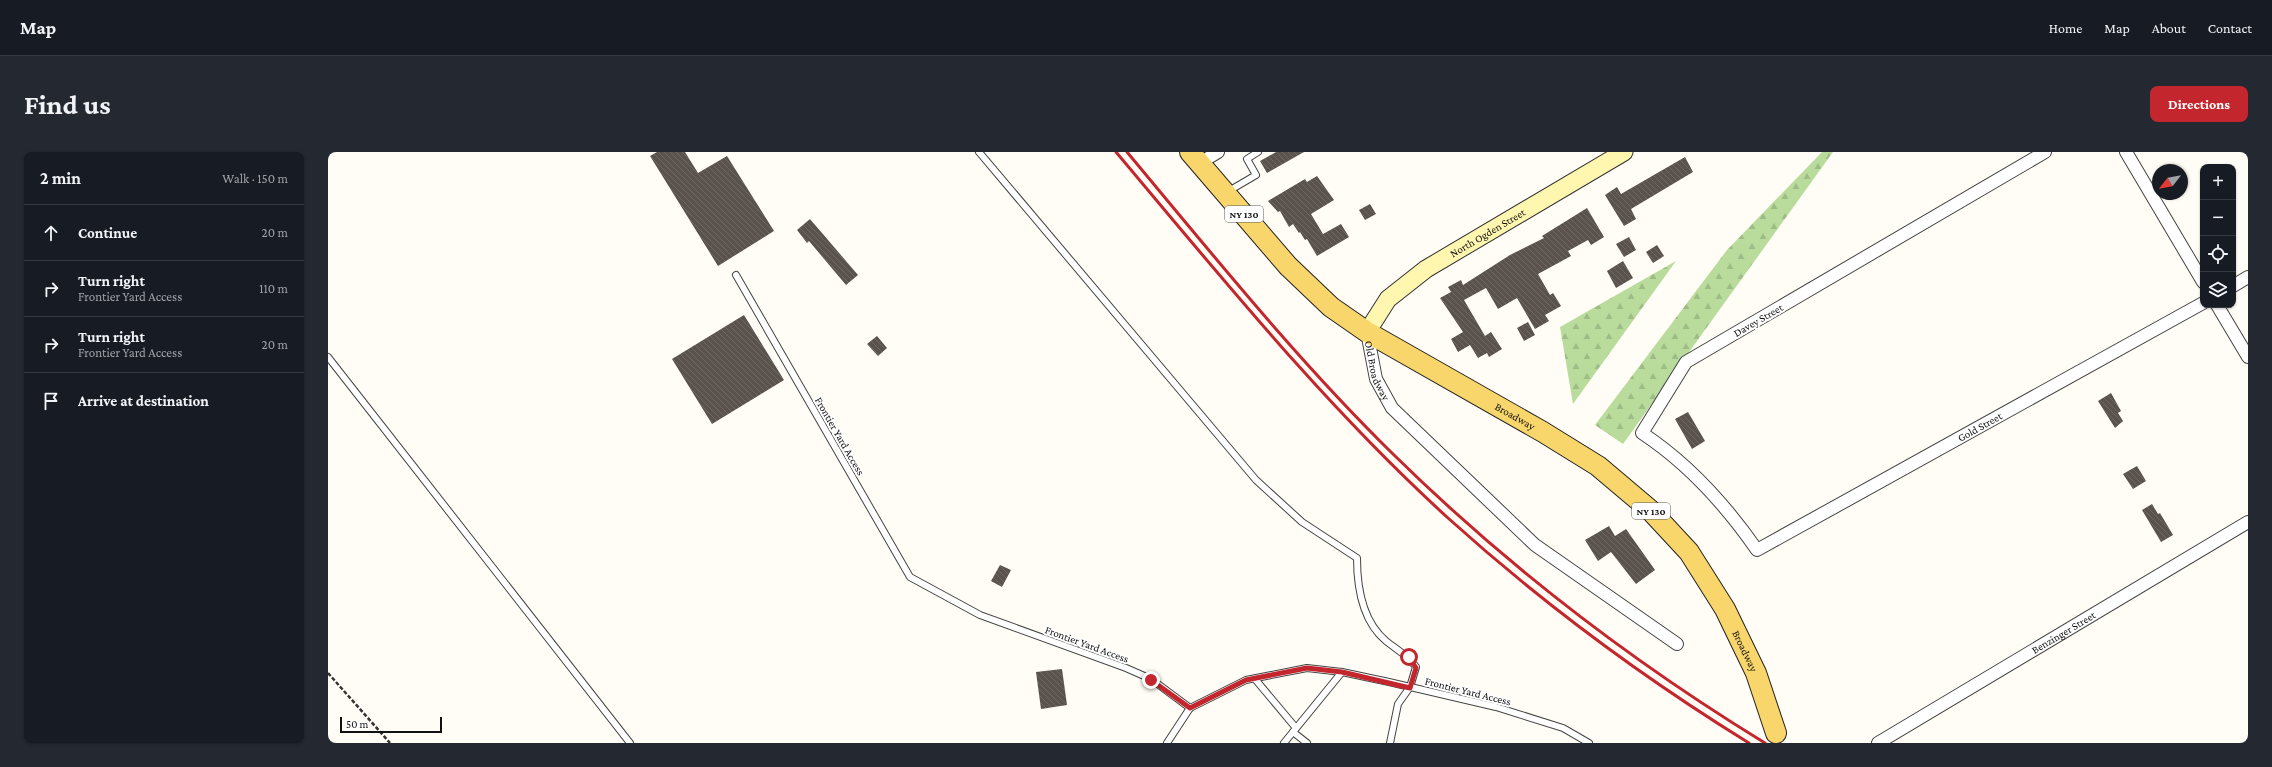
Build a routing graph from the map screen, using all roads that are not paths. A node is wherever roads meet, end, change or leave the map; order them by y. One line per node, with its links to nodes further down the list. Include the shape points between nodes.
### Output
1 (979, 152): 23 (lane, via 1256,480 1302,522 1358,558 1358,585 1367,617 1385,640 1409,657 1416,668)
2 (1218, 152): 7 (street)
3 (1258, 152): 8 (lane, via 1246,159 1256,175)
4 (1624, 152): 15 (street, North Ogden Street, via 1426,269 1388,299)
5 (2045, 152): 19 (street, Davey Street, via 1686,362 1642,433 1683,464 1710,490)
6 (2126, 152): 10 (street)
7 (1195, 158): 8 (main road, Broadway / NY 130)
8 (1226, 193): 15 (main road, Broadway / NY 130, via 1288,266 1331,307)
9 (736, 275): 24 (lane, Frontier Yard Access, via 910,577 980,615 1126,668 1151,680)
10 (2200, 277)
11 (2248, 277): 12 (street)
12 (2236, 284)
13 (2200, 305): 19 (street, Gold Street)
14 (2219, 308): 17 (street)
15 (1367, 332): 20 (street, Old Broadway, via 1376,379 1392,408 1535,545); 26 (main road, Broadway / NY 130, via 1598,466 1650,510 1689,552 1725,609 1756,673)
16 (328, 357): 27 (lane)
17 (2248, 357)
18 (2248, 522): 33 (street, Benzinger Street)
19 (1757, 550)
20 (1677, 644)
21 (1342, 672): 22 (lane, Frontier Yard Access, via 1307,668); 23 (lane, Frontier Yard Access); 25 (lane)
22 (1255, 679): 24 (lane, Frontier Yard Access, via 1246,680); 25 (lane)
23 (1410, 688): 31 (lane, via 1398,704); 32 (lane, Frontier Yard Access, via 1496,707 1563,728)
24 (1190, 708): 28 (lane)
25 (1295, 730): 29 (lane); 30 (lane)
26 (1776, 733)
27 (630, 743)
28 (1167, 743)
29 (1284, 743)
30 (1307, 743)
31 (1390, 743)
32 (1589, 743)
33 (1878, 743)

